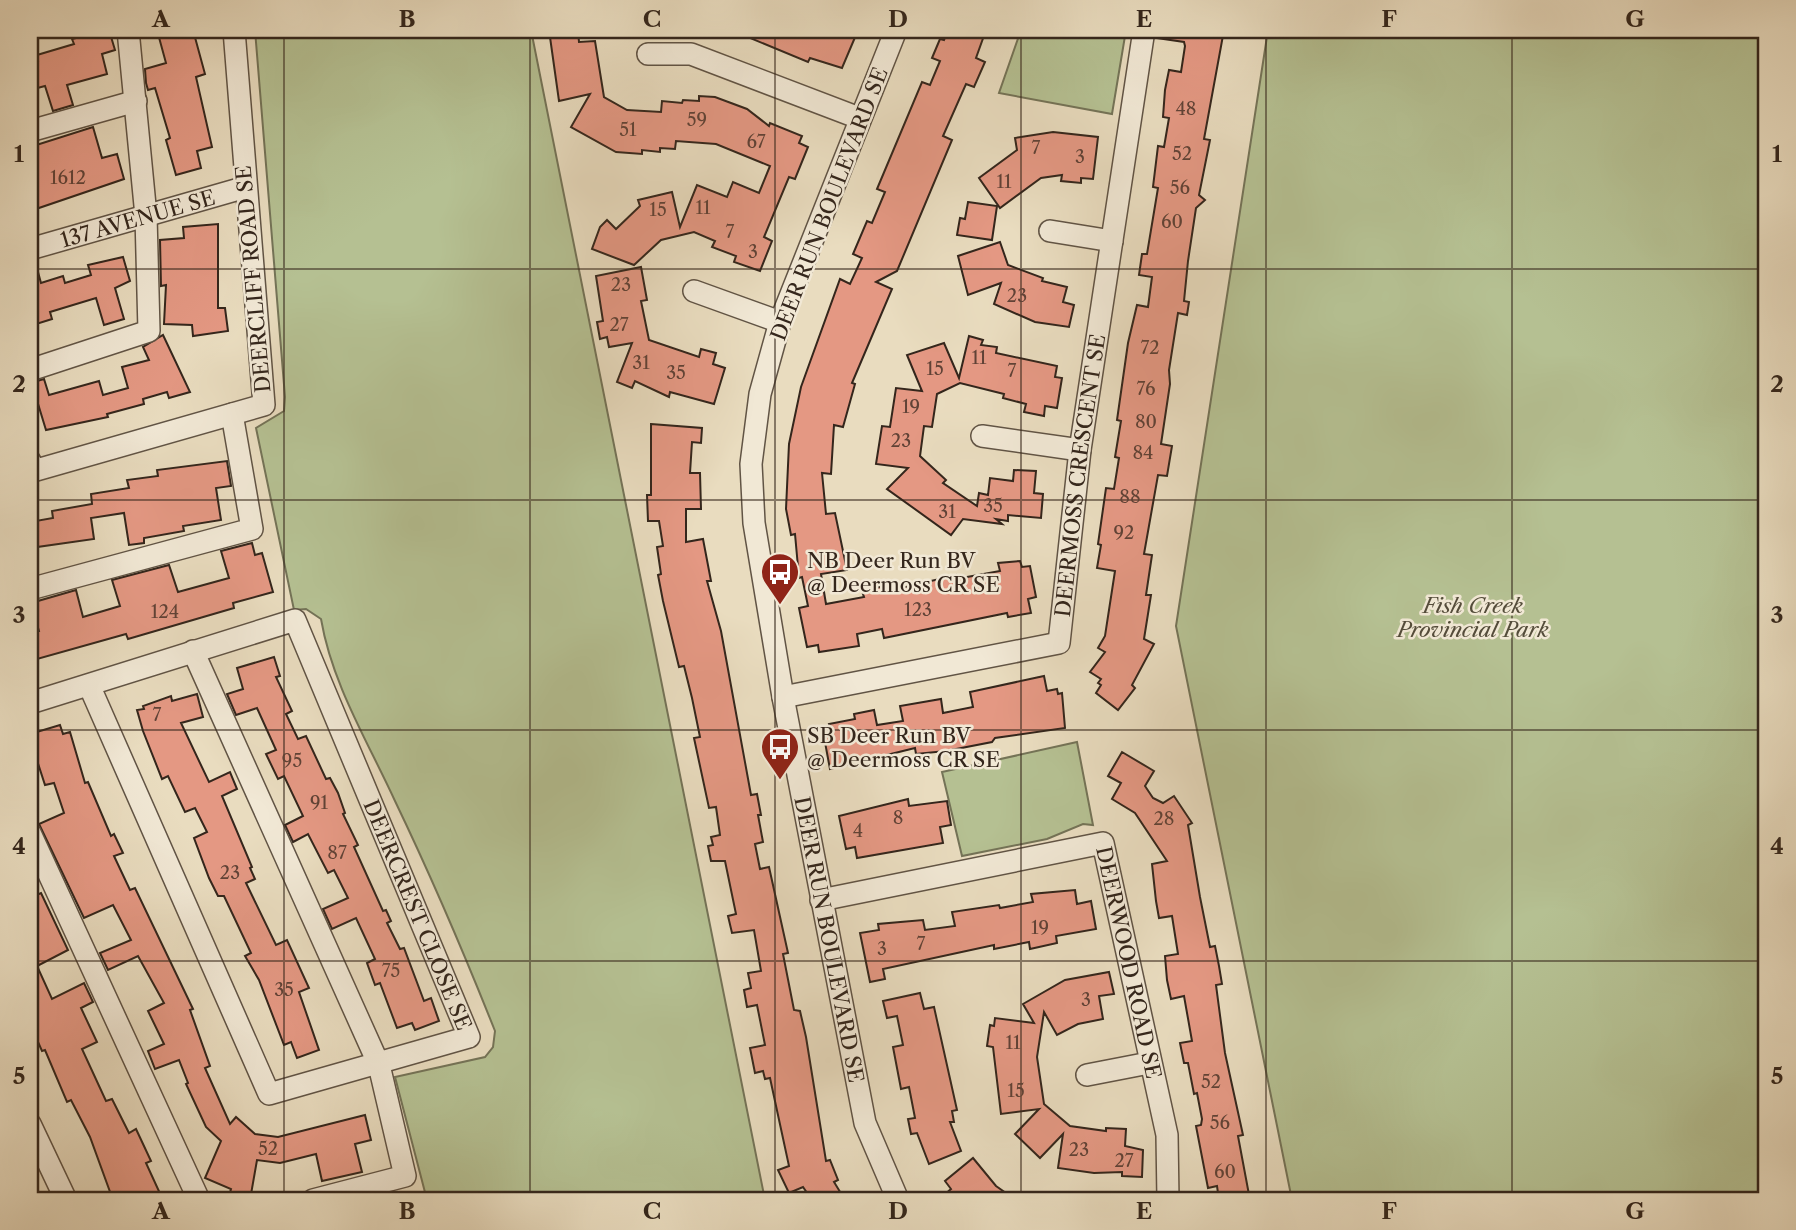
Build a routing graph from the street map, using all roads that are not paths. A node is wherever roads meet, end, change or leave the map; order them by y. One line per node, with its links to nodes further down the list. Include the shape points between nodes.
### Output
1 (128, 30): 6 (street)
2 (234, 30): 9 (street, DEERCLIFF ROAD SE)
3 (896, 30): 7 (street, DEER RUN BOULEVARD SE)
4 (1144, 30): 12 (street, DEERMOSS CRESCENT SE)
5 (649, 54): 7 (street, via 691,54)
6 (135, 101): 8 (street); 10 (street)
7 (859, 118): 15 (street, DEER RUN BOULEVARD SE)
8 (30, 131)
9 (246, 187): 10 (street, 137 AVENUE SE); 17 (street, DEERCLIFF ROAD SE, via 264,405)
10 (146, 216): 13 (street, 137 AVENUE SE); 16 (street, via 149,331)
11 (1050, 231): 12 (street)
12 (1112, 241): 19 (street, DEERMOSS CRESCENT SE)
13 (30, 249)
14 (694, 291): 15 (street)
15 (780, 322): 24 (street, DEER RUN BOULEVARD SE, via 760,394 751,464 754,523)
16 (30, 370)
17 (232, 414): 20 (street, DEERCLIFF ROAD SE, via 33,471); 21 (street, via 252,529)
18 (982, 436): 19 (street)
19 (1080, 450): 24 (street, DEERMOSS CRESCENT SE, via 1059,643)
20 (30, 461)
21 (30, 589)
22 (193, 651): 23 (street, DEERCREST CLOSE SE); 29 (street); 29 (street, DEERCREST CLOSE SE, via 295,620 469,1037)
23 (89, 685): 25 (street, DEERCREST CLOSE SE); 29 (street, DEERCREST CLOSE SE, via 270,1094)
24 (783, 697): 27 (street, DEER RUN BOULEVARD SE)
25 (30, 703)
26 (30, 833): 33 (street)
27 (821, 900): 28 (street, DEERWOOD ROAD SE, via 1103,843); 35 (street, DEER RUN BOULEVARD SE, via 865,1123)
28 (1149, 1063): 30 (street); 36 (street, DEERWOOD ROAD SE, via 1167,1135)
29 (379, 1065): 34 (street, via 405,1175)
30 (1087, 1075)
31 (32, 1133): 32 (street)
32 (66, 1200)
33 (199, 1200)
34 (313, 1200)
35 (898, 1200)
36 (1168, 1200)

